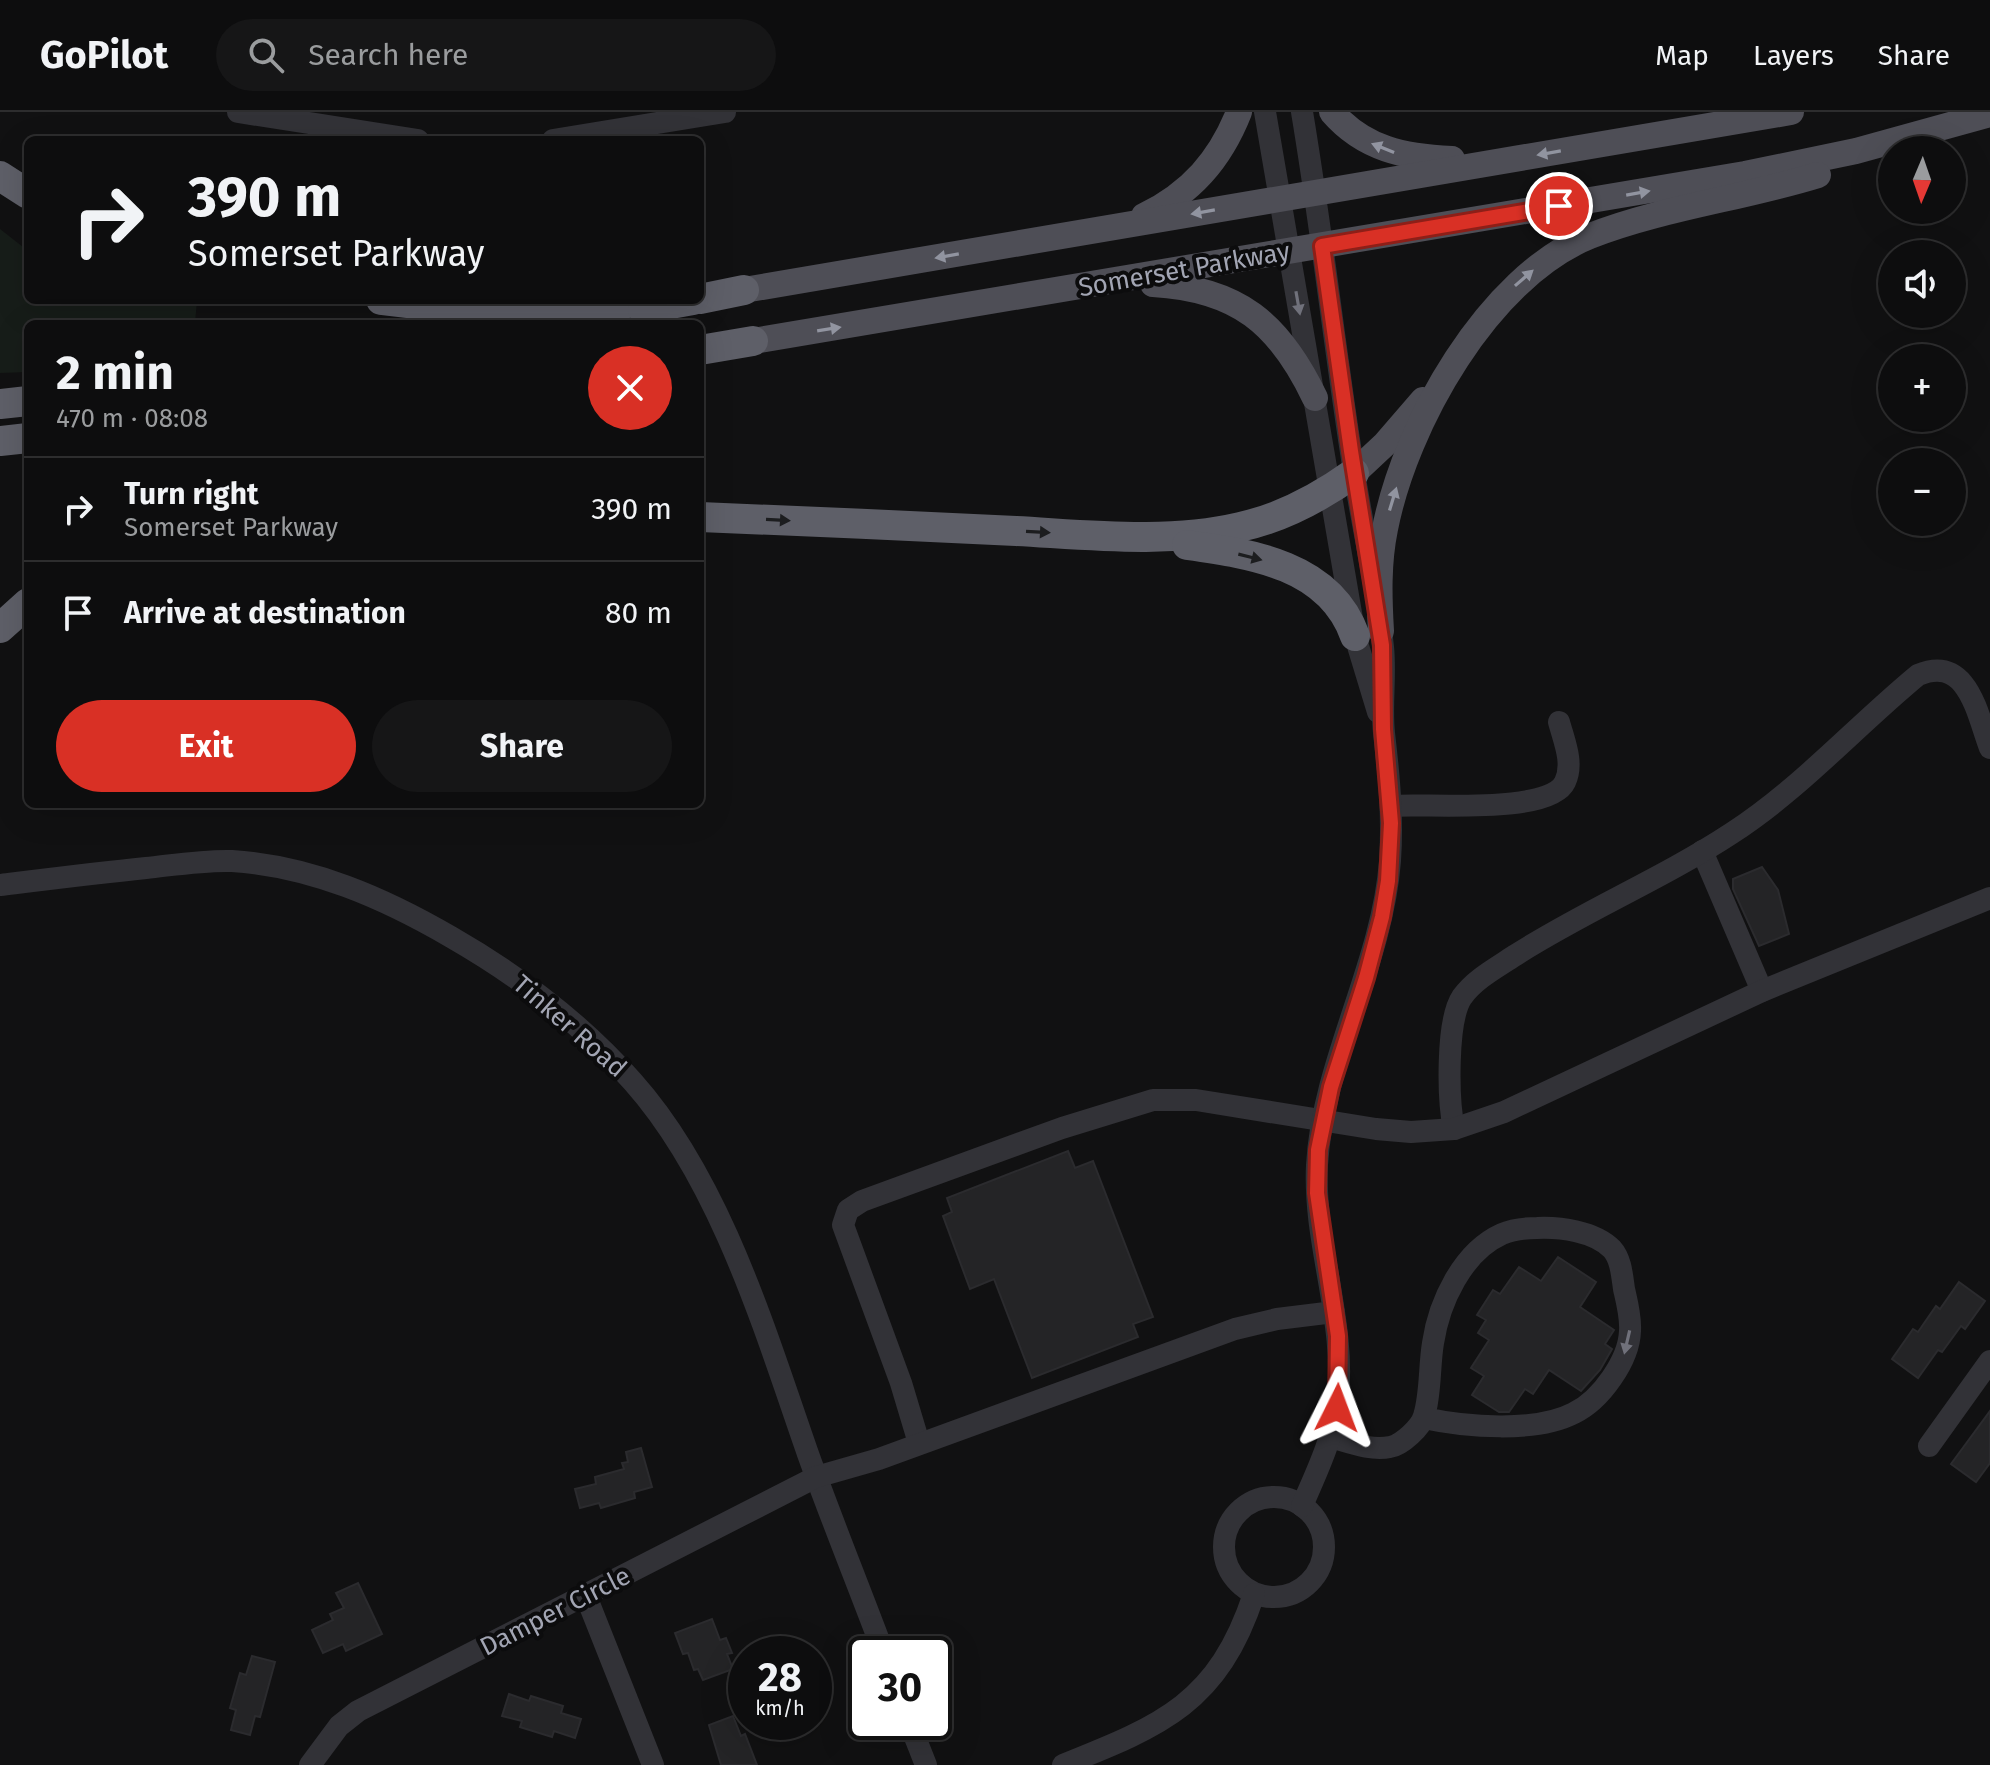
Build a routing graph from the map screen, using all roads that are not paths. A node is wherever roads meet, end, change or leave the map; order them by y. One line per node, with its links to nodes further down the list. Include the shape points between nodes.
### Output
1 (238, 112): 9 (street)
2 (725, 112): 10 (street)
3 (1239, 112): 19 (main road, via 1220,152 1192,185)
4 (1265, 112): 18 (street)
5 (1302, 112): 17 (street)
6 (1332, 112): 14 (main road, one-way to 6, via 1395,153 1364,140)
7 (1791, 112): 14 (main road, Somerset Parkway, one-way to 14)
8 (1990, 114): 11 (main road, Somerset Parkway)
9 (392, 136)
10 (578, 136)
11 (1913, 136)
12 (1878, 144): 20 (main road, Somerset Parkway, one-way to 12, via 1745,174)
13 (1878, 154): 31 (main road, one-way to 13, via 1508,292 1547,259 1588,236)
14 (1515, 159): 17 (main road, Somerset Parkway)
15 (0, 176): 16 (highway)
16 (24, 191)
17 (1314, 193): 18 (main road, Somerset Parkway); 20 (street)
18 (1280, 199): 19 (main road, Somerset Parkway, one-way to 19); 21 (street)
19 (1118, 227): 23 (main road, Somerset Parkway, one-way to 23)
20 (1322, 246): 21 (main road, Somerset Parkway); 37 (street)
21 (1289, 251): 22 (main road, Somerset Parkway); 32 (street, one-way to 32)
22 (1098, 284): 29 (main road, Somerset Parkway, one-way to 22); 32 (main road, via 1171,285 1230,300 1273,334)
23 (744, 290): 24 (highway)
24 (704, 296)
25 (418, 304): 26 (highway, via 519,309)
26 (598, 304)
27 (672, 304): 28 (highway)
28 (588, 320)
29 (753, 341): 30 (highway)
30 (704, 349)
31 (1453, 364): 37 (main road, via 1394,434); 42 (main road, one-way to 31, via 1390,506 1416,437)
32 (1315, 398): 37 (street)
33 (24, 401): 34 (highway)
34 (0, 404)
35 (24, 438): 36 (highway)
36 (0, 441)
37 (1342, 481): 39 (highway, via 1293,510 1231,529 1165,536); 42 (street)
38 (704, 517): 39 (highway, one-way to 39)
39 (1089, 535): 42 (highway, one-way to 42, via 1218,550 1287,567 1330,593)
40 (24, 607): 41 (highway)
41 (0, 628)
42 (1368, 634): 45 (street)
43 (1559, 722): 45 (street, via 1568,773 1551,796 1508,804)
44 (1990, 748): 46 (street, via 1961,680 1947,672 1924,672 1753,819)
45 (1391, 806): 50 (street, via 1382,917)
46 (1702, 851): 49 (street); 51 (street, via 1538,941 1468,990 1452,1025)
47 (0, 885): 58 (street, Tinker Road, via 195,863 274,867 321,877 382,900 509,972 618,1065 682,1152 745,1280)
48 (1990, 898): 49 (street)
49 (1762, 991): 51 (street, via 1512,1109)
50 (1323, 1120): 51 (street, via 1395,1131); 52 (street, via 1317,1193); 56 (street, via 1196,1100 1153,1100 1062,1128 848,1210 843,1225)
51 (1454, 1129)
52 (1334, 1312): 55 (street, via 1339,1384); 56 (street, Damper Circle, via 1235,1329)
53 (1990, 1361): 57 (street)
54 (1424, 1418): 54 (street, one-way to 54, via 1445,1299 1490,1240 1519,1229 1562,1228 1614,1251 1621,1265 1629,1343 1588,1403 1576,1413 1542,1423 1488,1425); 55 (street, via 1392,1447)
55 (1330, 1437): 59 (street)
56 (919, 1443): 58 (street, Damper Circle)
57 (1929, 1446)
58 (816, 1477): 61 (street, Damper Circle); 62 (street, Tinker Road)
59 (1302, 1506): 60 (street, via 1317,1521 1324,1540 1318,1571 1296,1593); 60 (street, via 1285,1498 1266,1498 1241,1509 1229,1524 1225,1560 1239,1583)
60 (1254, 1594): 67 (street, via 1217,1673 1194,1698 1147,1730)
61 (586, 1596): 64 (street, Damper Circle, via 358,1711 339,1726); 65 (street)
62 (877, 1636)
63 (916, 1740): 66 (street)
64 (310, 1765)
65 (653, 1765)
66 (926, 1765)
67 (1063, 1765)

